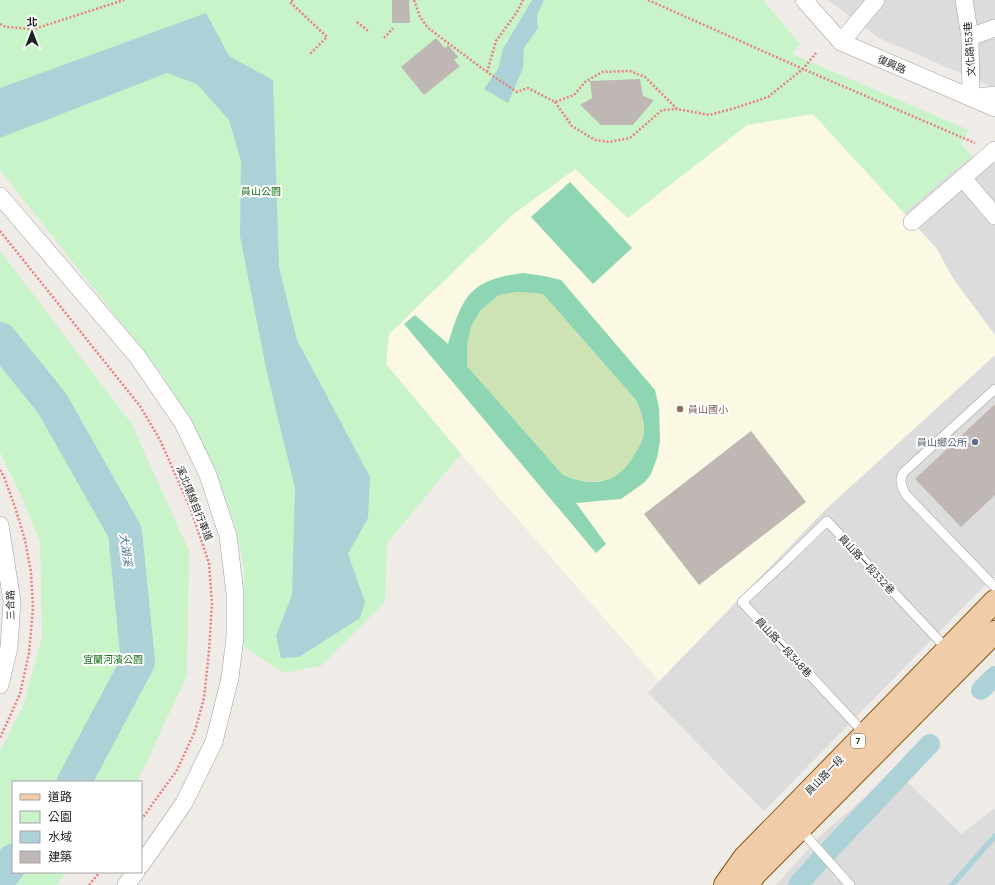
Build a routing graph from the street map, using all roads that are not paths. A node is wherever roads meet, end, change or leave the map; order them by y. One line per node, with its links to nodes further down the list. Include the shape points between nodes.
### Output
1 (804, 0): 6 (street, 復興路)
2 (876, 0): 6 (street)
3 (964, 0): 5 (street, 文化路153巷)
4 (995, 28): 5 (street)
5 (970, 37): 8 (street, 文化路153巷)
6 (841, 42): 8 (street, 復興路)
7 (995, 95): 8 (street)
8 (972, 98): 9 (street, 復興路)
9 (995, 108)
10 (995, 150): 11 (street)
11 (962, 178): 13 (street); 14 (street)
12 (0, 196): 25 (street, via 137,356 182,423 208,475 228,536 235,593 235,637 230,678 214,742 184,803)
13 (995, 216)
14 (912, 222)
15 (995, 389): 18 (lane, via 901,475 906,495)
16 (0, 525): 22 (street, 三合路, via 12,601 9,647)
17 (785, 562): 21 (lane, 員山路一段332巷, via 827,521); 23 (lane, 員山路一段348巷, via 742,602)
18 (995, 587)
19 (995, 601): 21 (main road, 員山路一段 / 7)
20 (995, 632): 24 (main road, 員山路一段 / 7)
21 (947, 649): 23 (main road, 員山路一段 / 7)
22 (0, 685)
23 (865, 734): 28 (main road, 員山路一段 / 7, via 744,858)
24 (800, 829): 29 (main road, 員山路一段 / 7, via 755,874); 30 (lane)
25 (142, 864)
26 (135, 873): 27 (street)
27 (126, 885)
28 (725, 885)
29 (748, 885)
30 (850, 885)

